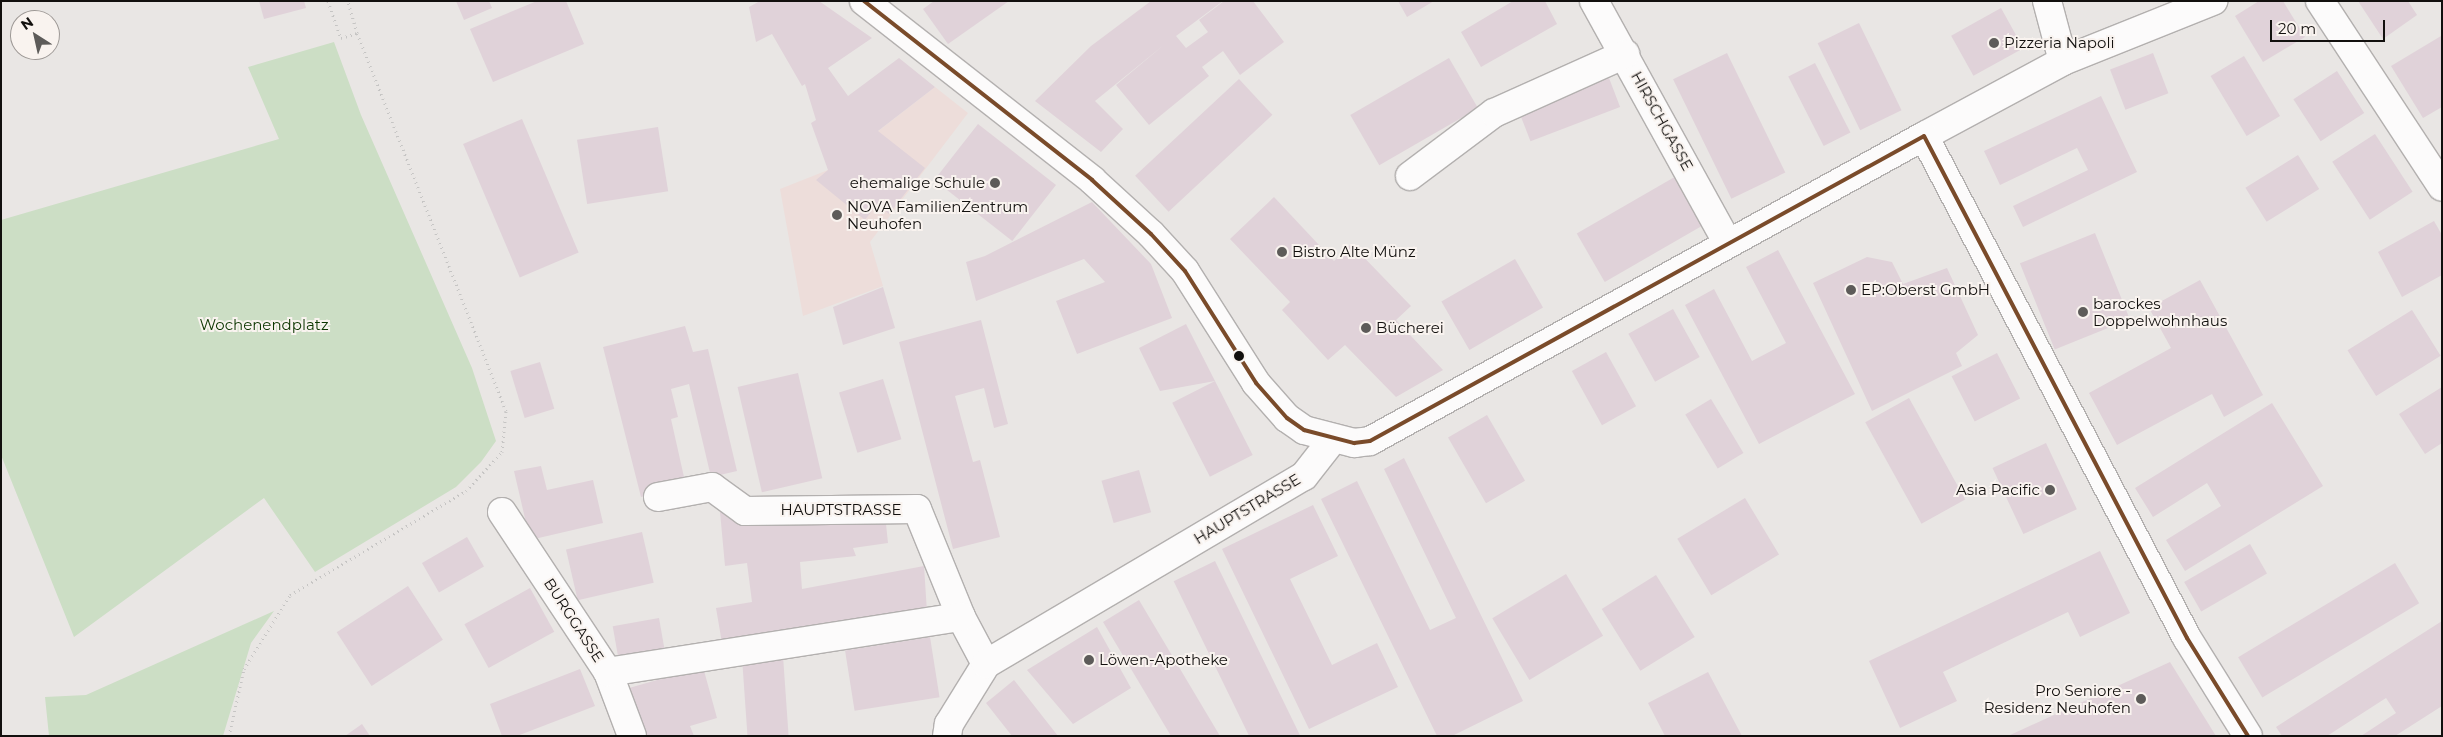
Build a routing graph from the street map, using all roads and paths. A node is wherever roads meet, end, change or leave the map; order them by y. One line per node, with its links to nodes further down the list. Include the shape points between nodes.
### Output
1 (328, 1): 8 (path, via 341,38)
2 (348, 1): 8 (path)
3 (864, 1): 15 (street, via 1092,180 1152,234 1185,271 1256,383 1287,418 1304,430)
4 (1594, 1): 9 (street, HIRSCHGASSE)
5 (2048, 1): 10 (street)
6 (2213, 1): 10 (street)
7 (2320, 1): 13 (street)
8 (357, 33): 21 (path, via 506,412 502,452 466,491 290,595 244,669)
9 (1625, 54): 12 (street, via 1494,113); 14 (street, HIRSCHGASSE)
10 (2063, 61): 11 (street)
11 (1924, 136): 14 (street); 24 (street, via 2187,638)
12 (1410, 176)
13 (2442, 187)
14 (1727, 242): 15 (street, via 1370,441 1354,443)
15 (1333, 439): 19 (street, HAUPTSTRASSE, via 1304,476)
16 (658, 497): 18 (street, HAUPTSTRASSE, via 712,487 745,511 917,509)
17 (502, 512): 20 (street, BURGGASSE)
18 (960, 617): 19 (street, HAUPTSTRASSE); 20 (street)
19 (986, 664): 23 (street, HAUPTSTRASSE, via 949,724)
20 (608, 672): 22 (street, BURGGASSE)
21 (229, 736)
22 (632, 736)
23 (946, 736)
24 (2248, 736)

